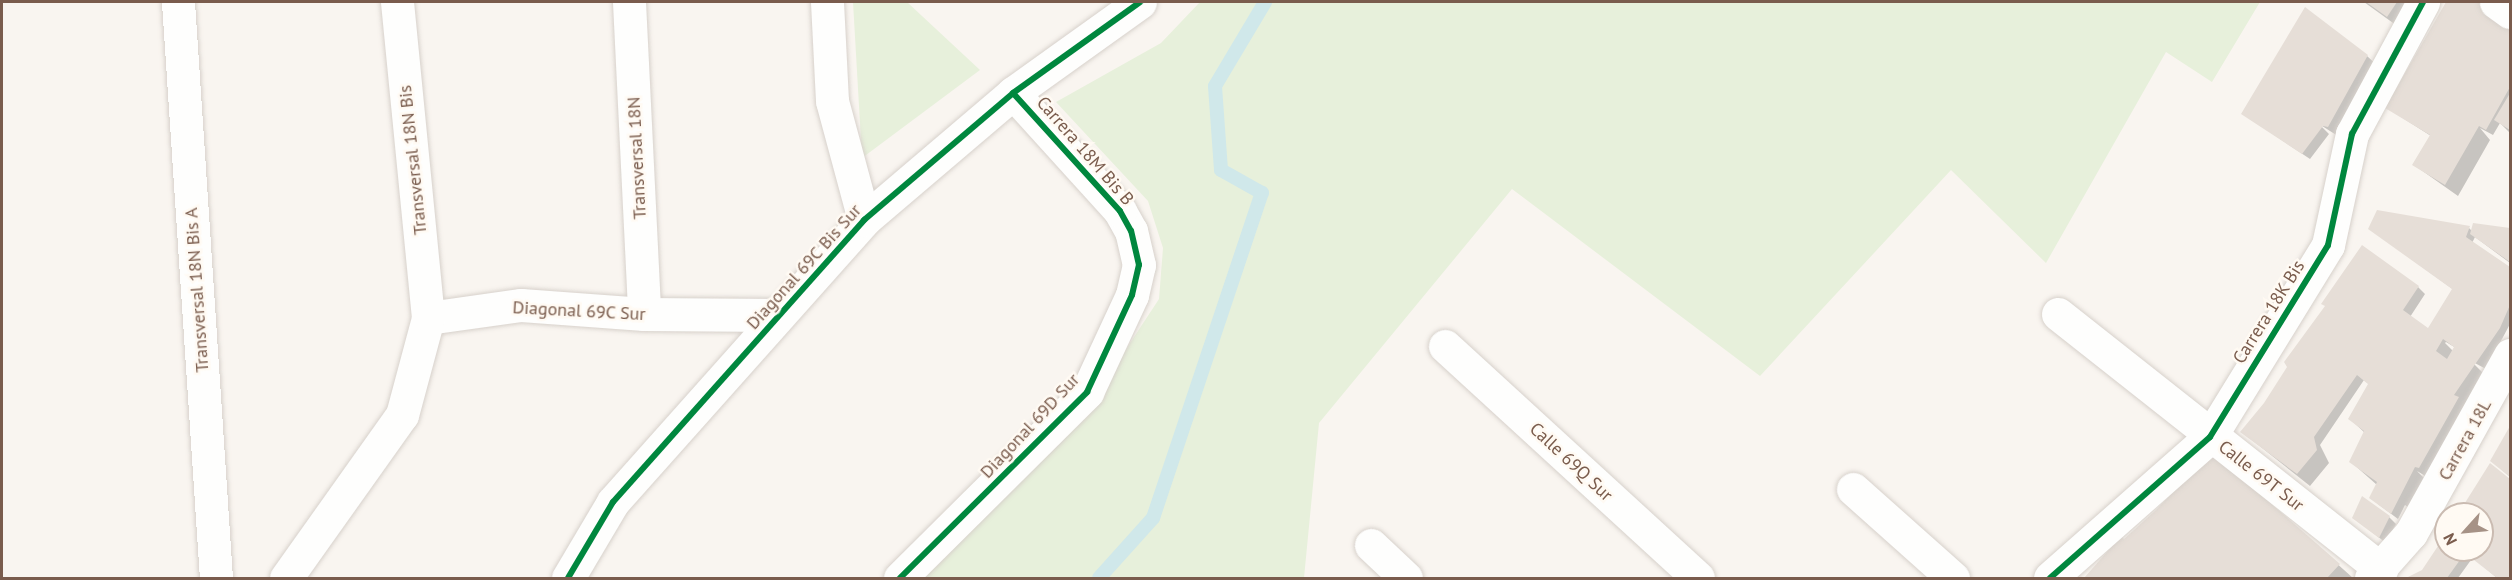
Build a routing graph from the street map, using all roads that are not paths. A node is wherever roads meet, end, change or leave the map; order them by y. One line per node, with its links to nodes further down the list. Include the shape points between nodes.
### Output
1 (178, 2): 22 (street, Transversal 18N Bis A)
2 (398, 2): 15 (street, Transversal 18N Bis)
3 (629, 2): 12 (street, Transversal 18N)
4 (827, 2): 10 (street, via 831,101)
5 (1140, 2): 9 (street, Diagonal 69C Bis Sur)
6 (2423, 2): 18 (street, Carrera 18K Bis, via 2352,134 2328,245)
7 (2496, 2): 8 (street)
8 (2511, 12)
9 (1013, 93): 10 (street, Diagonal 69C Bis Sur); 11 (street, Carrera 18M Bis B, via 1104,193)
10 (864, 220): 14 (street, Diagonal 69C Bis Sur)
11 (1131, 231): 25 (street, Diagonal 69D Sur, via 1139,265 1132,295 1087,392)
12 (644, 314): 14 (street, Diagonal 69C Sur); 15 (street, Diagonal 69C Sur, via 521,305)
13 (2058, 314): 18 (street, Calle 69T Sur)
14 (779, 315): 24 (street, Diagonal 69C Bis Sur, via 613,502)
15 (428, 318): 23 (street, via 402,415)
16 (1445, 346): 27 (street, Calle 69Q Sur)
17 (2511, 355): 21 (street, Carrera 18L, via 2411,533)
18 (2210, 437): 21 (street, Calle 69T Sur); 29 (street, Carrera 18K Bis)
19 (1853, 489): 28 (street)
20 (1371, 545): 26 (street)
21 (2376, 574)
22 (216, 579)
23 (286, 579)
24 (568, 579)
25 (900, 579)
26 (1406, 579)
27 (1698, 579)
28 (1953, 579)
29 (2050, 579)

